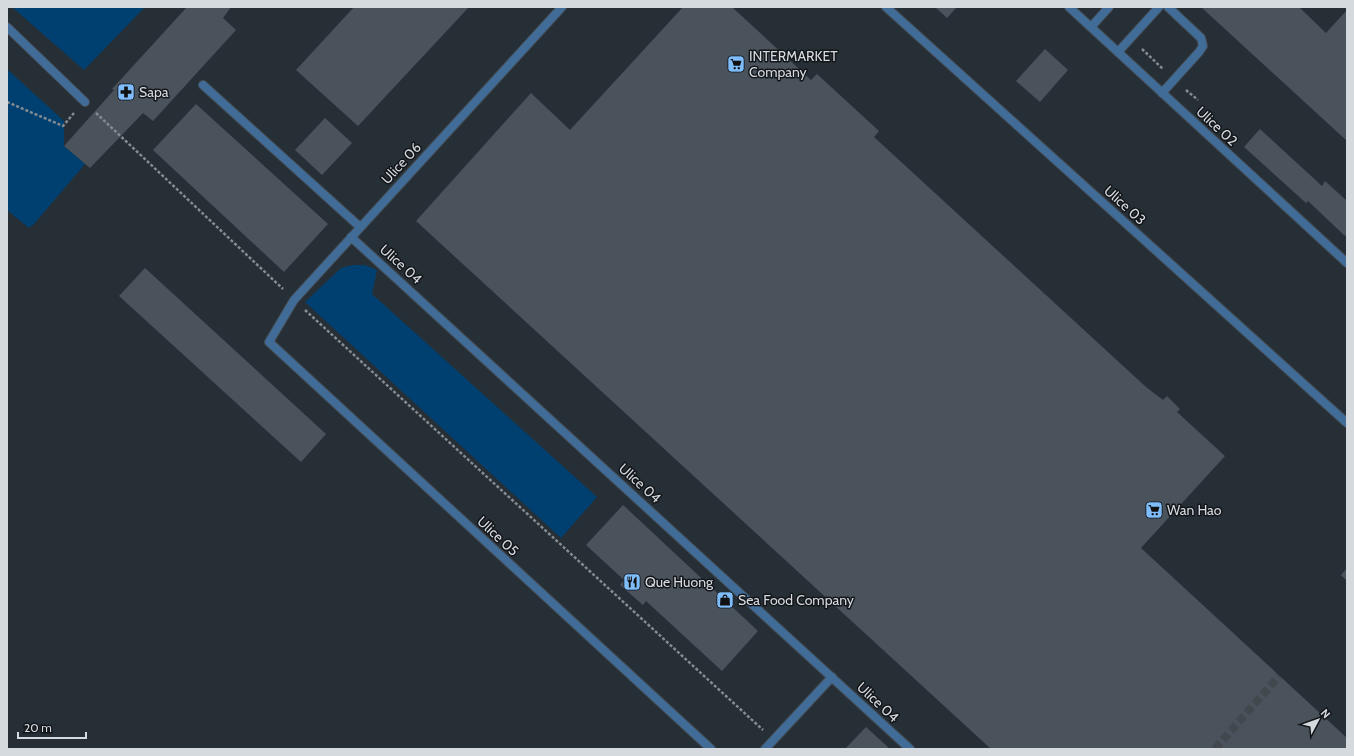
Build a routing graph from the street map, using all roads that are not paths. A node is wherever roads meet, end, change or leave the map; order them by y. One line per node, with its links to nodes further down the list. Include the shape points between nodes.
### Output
1 (562, 7): 13 (street, Ulice 06)
2 (886, 7): 17 (street, Ulice 03)
3 (1070, 7): 8 (street, Ulice 02)
4 (1109, 7): 8 (street)
5 (1159, 7): 9 (street)
6 (1168, 7): 11 (street, via 1201,38 1203,46)
7 (7, 27): 12 (street)
8 (1091, 27): 9 (street, Ulice 02)
9 (1118, 52): 11 (street, Ulice 02)
10 (203, 85): 13 (street)
11 (1162, 93): 15 (street, Ulice 02)
12 (85, 102)
13 (360, 227): 14 (street, Ulice 06)
14 (351, 237): 16 (street, Ulice 06, via 294,300); 18 (street, Ulice 04)
15 (1347, 263)
16 (269, 342): 19 (street, Ulice 05)
17 (1347, 423)
18 (832, 677): 20 (street); 21 (street, Ulice 04)
19 (711, 749)
20 (765, 749)
21 (910, 749)

